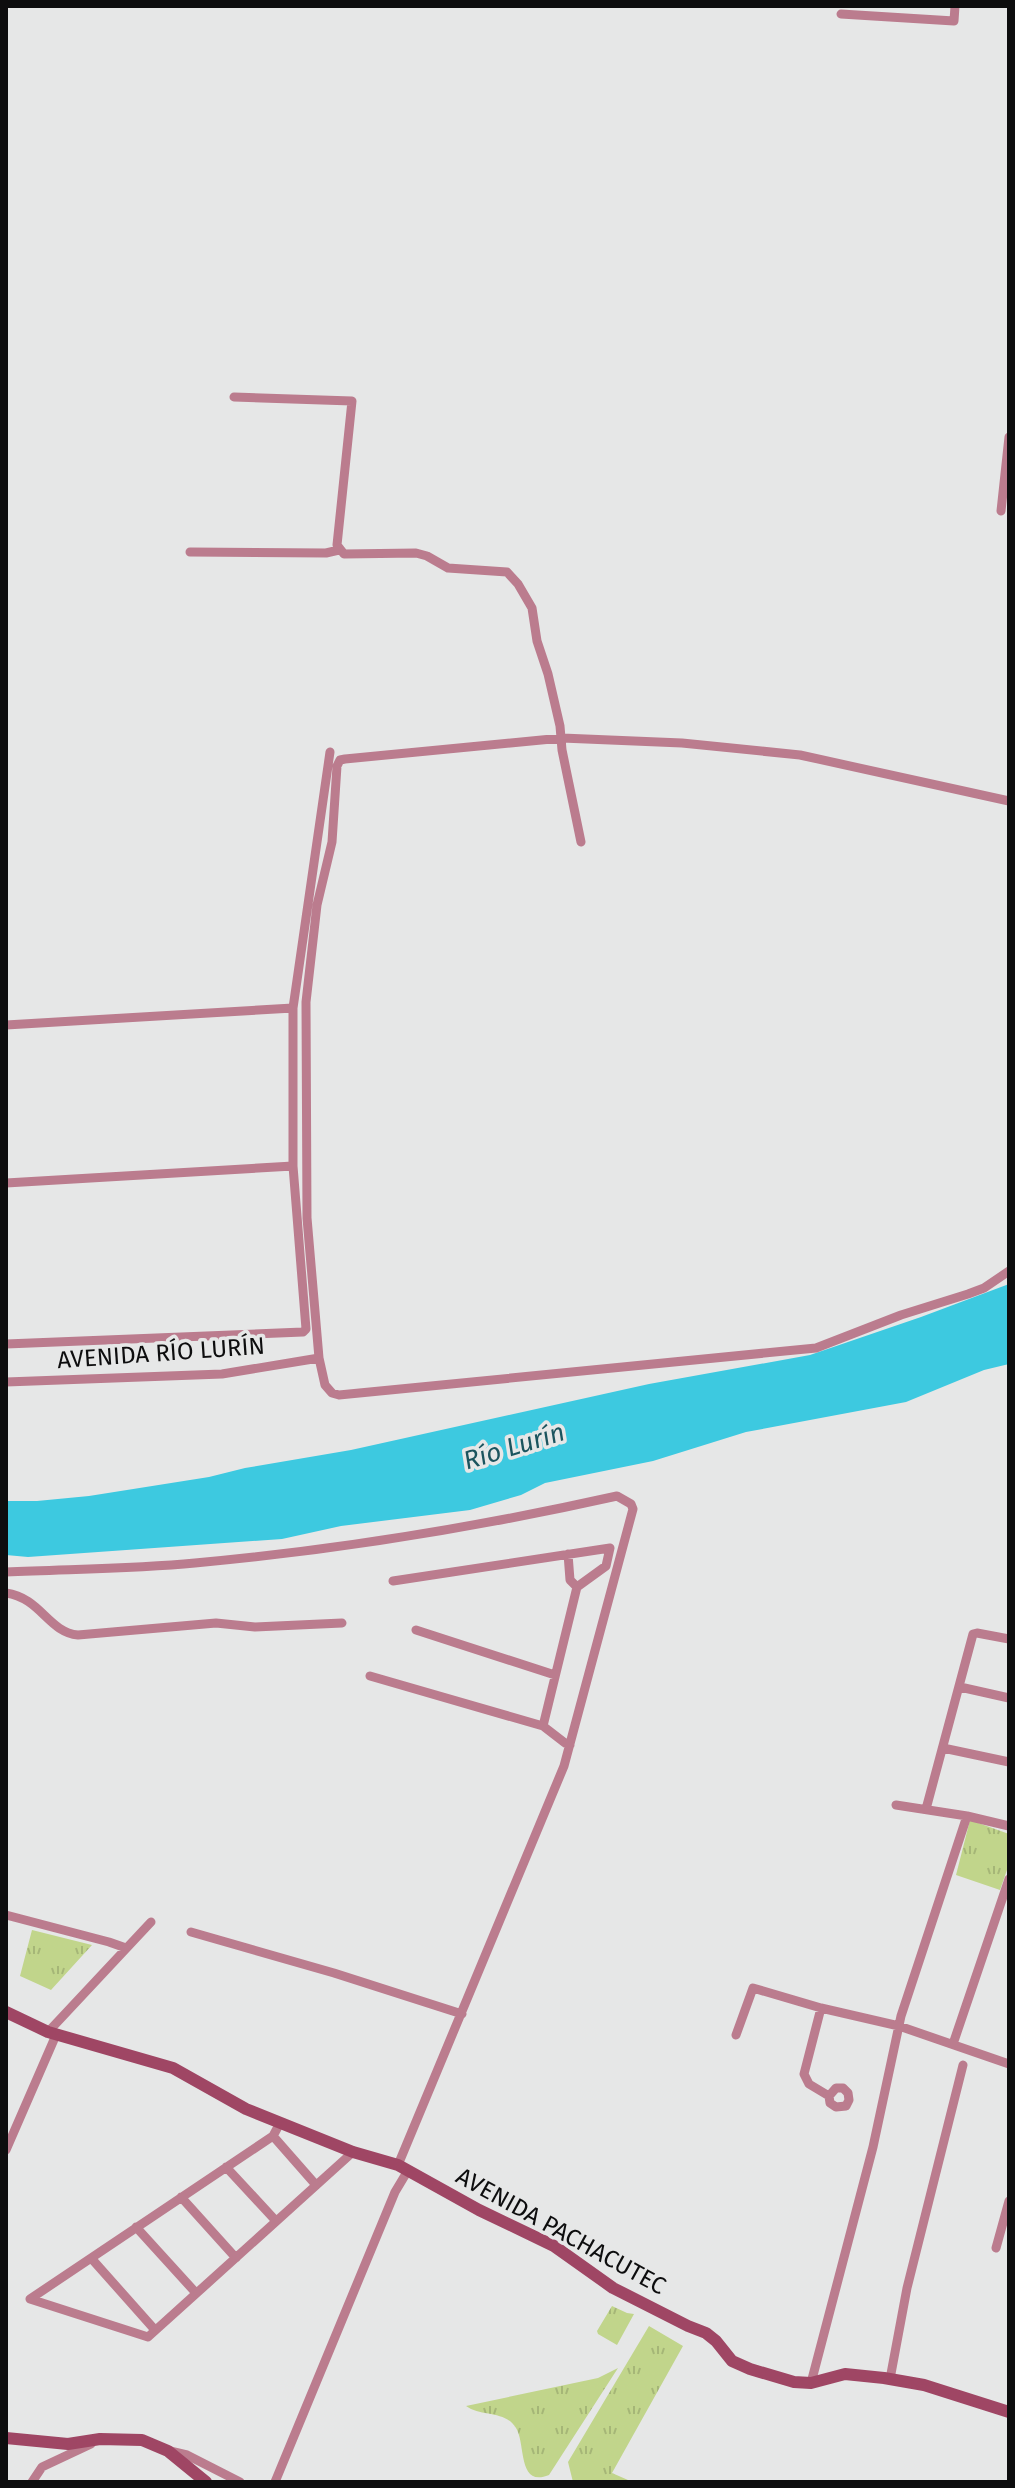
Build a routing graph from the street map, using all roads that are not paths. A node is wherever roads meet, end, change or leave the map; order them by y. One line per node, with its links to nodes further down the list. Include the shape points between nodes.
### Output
1 (899, 6): 4 (street)
2 (955, 6): 4 (street, via 954,21)
3 (841, 14): 4 (street)
4 (898, 18)
5 (234, 397): 8 (street, via 352,401)
6 (1009, 437): 7 (street)
7 (1001, 511)
8 (339, 550): 9 (street); 10 (street, via 416,553 448,568 510,574 532,608)
9 (190, 552)
10 (562, 738): 12 (street, via 775,751); 13 (street); 20 (street, via 354,757 337,766 332,842 317,905 306,1002 307,1218)
11 (330, 752): 14 (street)
12 (1009, 801)
13 (581, 842)
14 (293, 1008): 15 (street); 16 (street)
15 (6, 1025)
16 (293, 1166): 17 (street); 19 (street, via 305,1331)
17 (6, 1183)
18 (1009, 1271): 20 (street, via 984,1288 808,1350 339,1395 325,1385)
19 (6, 1344)
20 (319, 1358): 21 (street, AVENIDA RÍO LURÍN, via 217,1374)
21 (6, 1382)
22 (568, 1554): 24 (street); 25 (street, via 570,1580); 25 (street, via 610,1548 606,1566)
23 (6, 1572): 35 (street, via 194,1563 308,1551 473,1527 617,1496 633,1509)
24 (393, 1581)
25 (577, 1587): 30 (street)
26 (6, 1593): 27 (street, via 27,1598 60,1629 78,1635 216,1623)
27 (342, 1623)
28 (416, 1630): 30 (street)
29 (1009, 1639): 32 (street, via 973,1634)
30 (555, 1675): 34 (street)
31 (370, 1676): 34 (street)
32 (960, 1687): 33 (street); 36 (street)
33 (1009, 1698)
34 (543, 1726): 35 (street)
35 (570, 1745): 49 (street)
36 (943, 1748): 37 (street); 39 (street)
37 (1009, 1762)
38 (896, 1805): 39 (street)
39 (926, 1809): 40 (street)
40 (967, 1816): 41 (street); 50 (street)
41 (1009, 1826)
42 (1009, 1879): 53 (street)
43 (6, 1915): 46 (street)
44 (151, 1922): 46 (street)
45 (191, 1932): 49 (street)
46 (126, 1948): 51 (street)
47 (821, 2008): 50 (street); 52 (street, via 753,1988); 56 (street, via 804,2074 809,2084)
48 (6, 2012): 51 (main road, AVENIDA PACHACUTEC)
49 (462, 2014): 62 (street)
50 (899, 2026): 53 (street); 74 (street)
51 (52, 2034): 57 (main road, AVENIDA PACHACUTEC, via 173,2068); 59 (street)
52 (736, 2035)
53 (953, 2044): 54 (street)
54 (1009, 2064)
55 (963, 2065): 73 (street, via 907,2288)
56 (829, 2096)
57 (280, 2123): 58 (street); 60 (main road, AVENIDA PACHACUTEC)
58 (273, 2136): 61 (street); 63 (street)
59 (6, 2150)
60 (353, 2152): 62 (main road, AVENIDA PACHACUTEC); 63 (street)
61 (226, 2167): 64 (street); 66 (street)
62 (402, 2168): 74 (main road, AVENIDA PACHACUTEC, via 554,2246 613,2288 706,2333 732,2361); 82 (street)
63 (316, 2185): 66 (street)
64 (181, 2197): 67 (street); 70 (street)
65 (1009, 2201): 68 (street)
66 (276, 2221): 70 (street)
67 (136, 2227): 69 (street); 71 (street)
68 (996, 2248)
69 (91, 2258): 72 (street); 72 (street, via 30,2299 148,2337)
70 (236, 2258): 71 (street)
71 (196, 2293): 72 (street)
72 (155, 2330)
73 (890, 2379): 74 (main road, AVENIDA PACHACUTEC, via 845,2374); 75 (main road, AVENIDA PACHACUTEC)
74 (811, 2383)
75 (1009, 2412)
76 (6, 2438): 77 (main road, via 68,2444)
77 (100, 2439): 78 (main road, via 142,2440); 79 (street, via 42,2467)
78 (168, 2451): 80 (main road); 81 (street)
79 (32, 2482)
80 (206, 2482)
81 (240, 2482)
82 (275, 2482)

